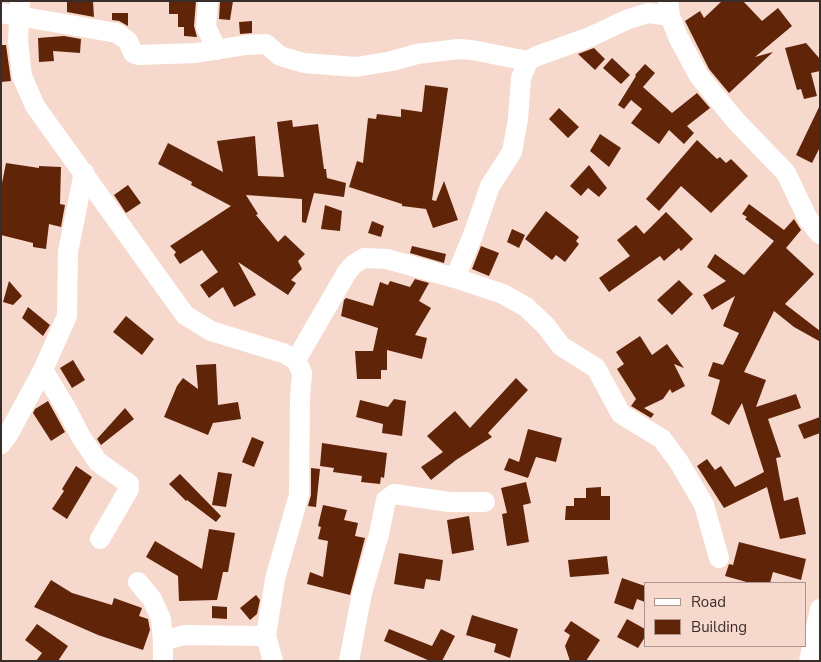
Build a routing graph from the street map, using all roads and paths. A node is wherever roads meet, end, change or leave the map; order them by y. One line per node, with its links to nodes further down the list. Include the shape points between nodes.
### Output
1 (208, 1): 4 (street, via 206,27)
2 (669, 9): 5 (street, via 633,18); 7 (street, via 678,37 700,76 736,121 786,173 808,219)
3 (13, 10): 4 (street, via 117,33 138,54); 6 (street, via 22,76 35,106)
4 (217, 50): 5 (street, via 266,44 280,56 304,63 356,67 458,49)
5 (528, 61): 8 (street, via 521,78 512,152 490,186)
6 (84, 172): 9 (street, via 185,315 211,331); 10 (street, via 68,252 67,316)
7 (820, 234)
8 (455, 278): 9 (street, via 387,260 364,258 347,272); 14 (street, via 503,294 526,307 561,346 596,368 621,414 662,439 679,462 704,506)
9 (296, 360): 17 (street, via 302,373 299,495 274,579)
10 (44, 370): 11 (street); 13 (street, via 98,462 129,484)
11 (1, 444)
12 (485, 502): 21 (street, via 449,502 394,494 386,500 362,593)
13 (100, 539)
14 (719, 558)
15 (138, 582): 18 (street, via 152,599 161,619)
16 (820, 609): 22 (street)
17 (266, 636): 18 (street, via 184,635); 20 (street)
18 (163, 641): 19 (street)
19 (163, 661)
20 (273, 661)
21 (349, 661)
22 (810, 661)

